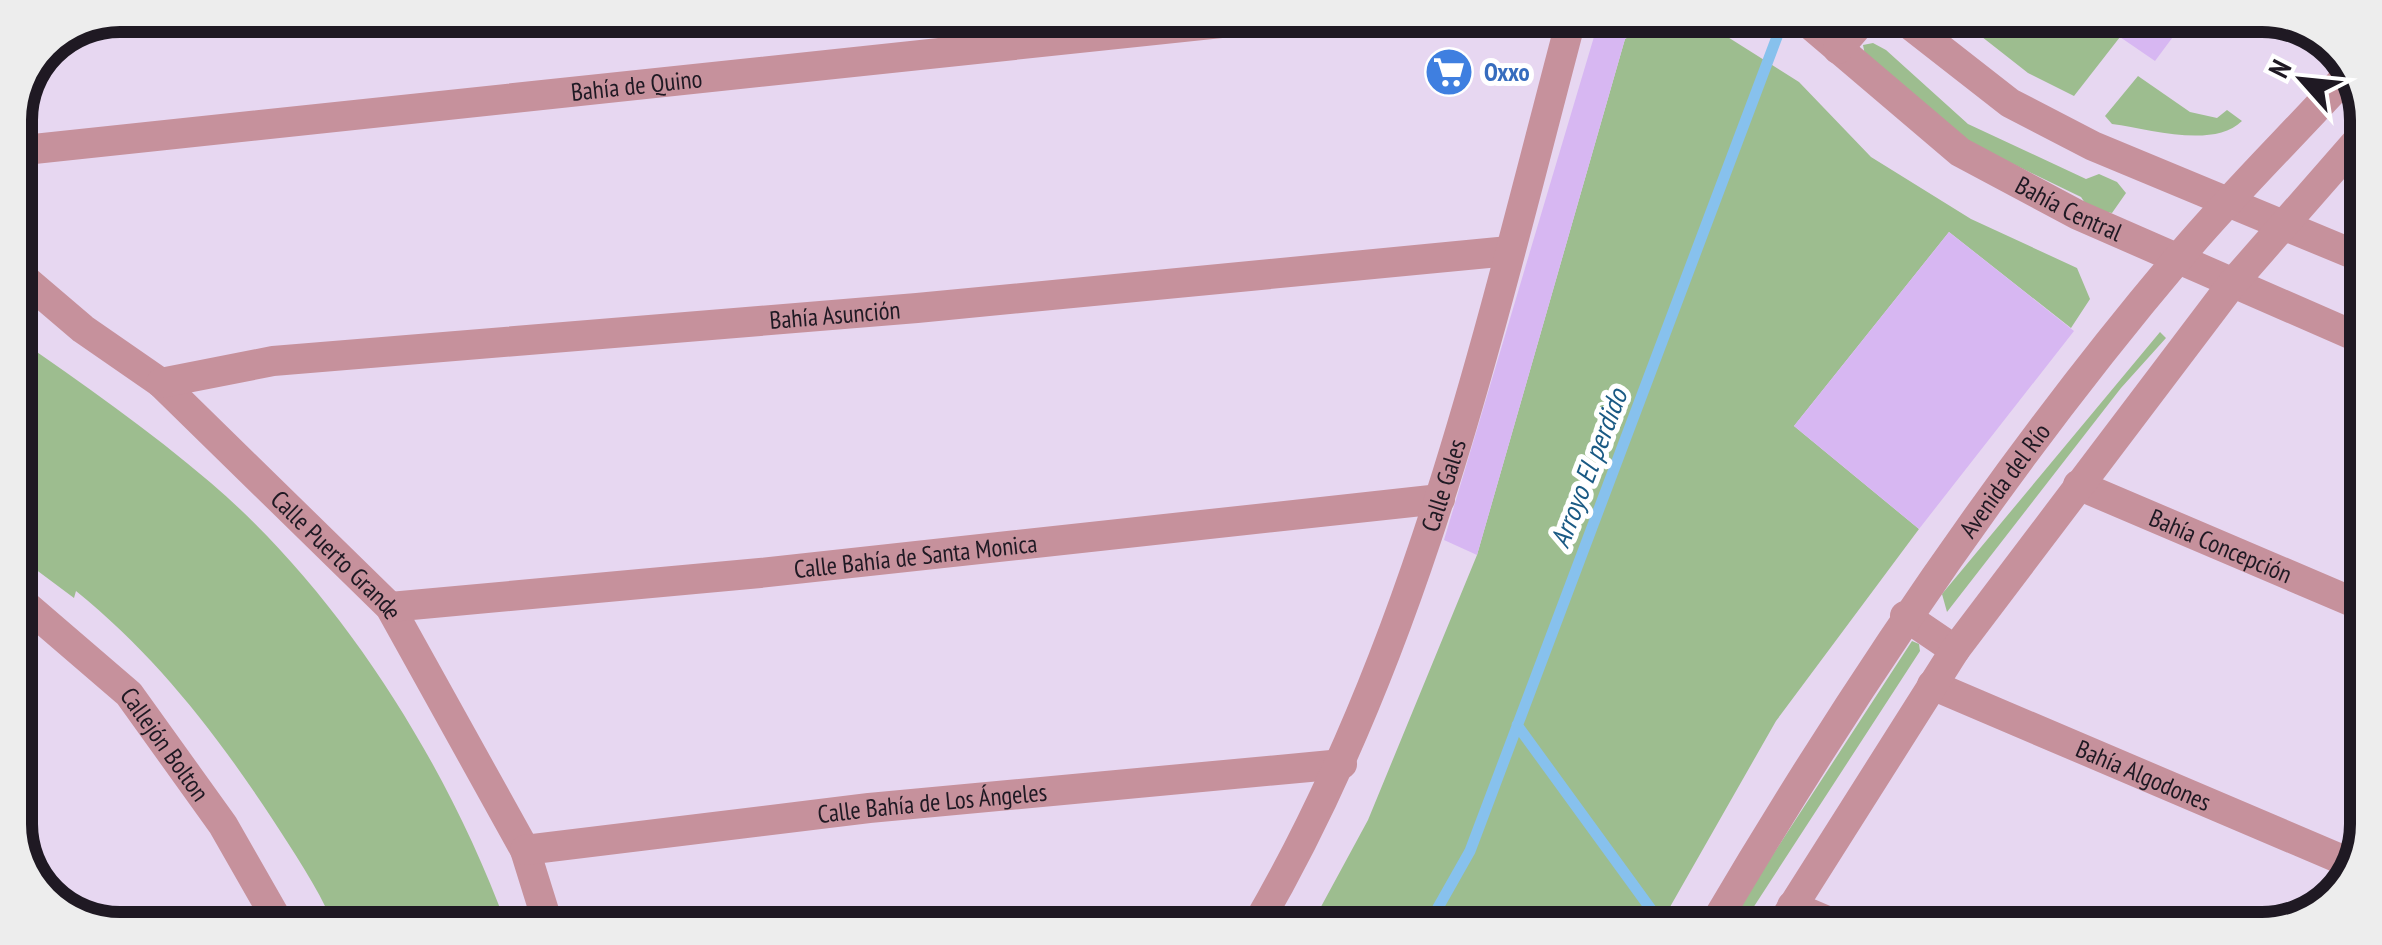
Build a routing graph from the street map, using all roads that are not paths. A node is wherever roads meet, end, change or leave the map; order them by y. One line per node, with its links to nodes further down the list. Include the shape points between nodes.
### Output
1 (1136, 32): 7 (street, Bahía de Quino)
2 (1568, 32): 10 (street, Calle Gales)
3 (1918, 32): 8 (street, via 2010,104)
4 (1821, 34): 12 (street, Bahía Central, via 1960,152 2078,216)
5 (2340, 82): 8 (street, Avenida del Río)
6 (2349, 148): 9 (street)
7 (32, 149)
8 (2228, 200): 9 (street); 12 (street, Avenida del Río)
9 (2280, 223): 11 (street); 13 (street)
10 (1510, 251): 16 (street, Bahía Asunción, via 272,361); 18 (street, Calle Gales)
11 (2349, 252)
12 (2177, 259): 13 (street, Bahía Central); 22 (street, Avenida del Río)
13 (2232, 284): 15 (street, Bahía Central); 17 (street)
14 (32, 286): 16 (street, Calle Puerto Grande)
15 (2349, 334)
16 (161, 383): 20 (street, Calle Puerto Grande)
17 (2078, 485): 19 (street, Bahía Concepción); 23 (street)
18 (1440, 499): 20 (street, Calle Bahía de Santa Monica, via 760,574); 25 (street, Calle Gales)
19 (2350, 601)
20 (390, 607): 26 (street, Calle Puerto Grande)
21 (33, 611): 28 (street, Callejón Bolton, via 129,694 222,825)
22 (1905, 616): 23 (street); 31 (street, Avenida del Río)
23 (1955, 650): 24 (street)
24 (1932, 684): 27 (street, Bahía Algodones); 32 (street)
25 (1342, 764): 26 (street, Calle Bahía de Los Ángeles, via 868,808); 30 (street, Calle Gales)
26 (525, 850): 29 (street, Calle Puerto Grande)
27 (2342, 859)
28 (273, 912)
29 (544, 912)
30 (1263, 912)
31 (1721, 912)
32 (1788, 912)

